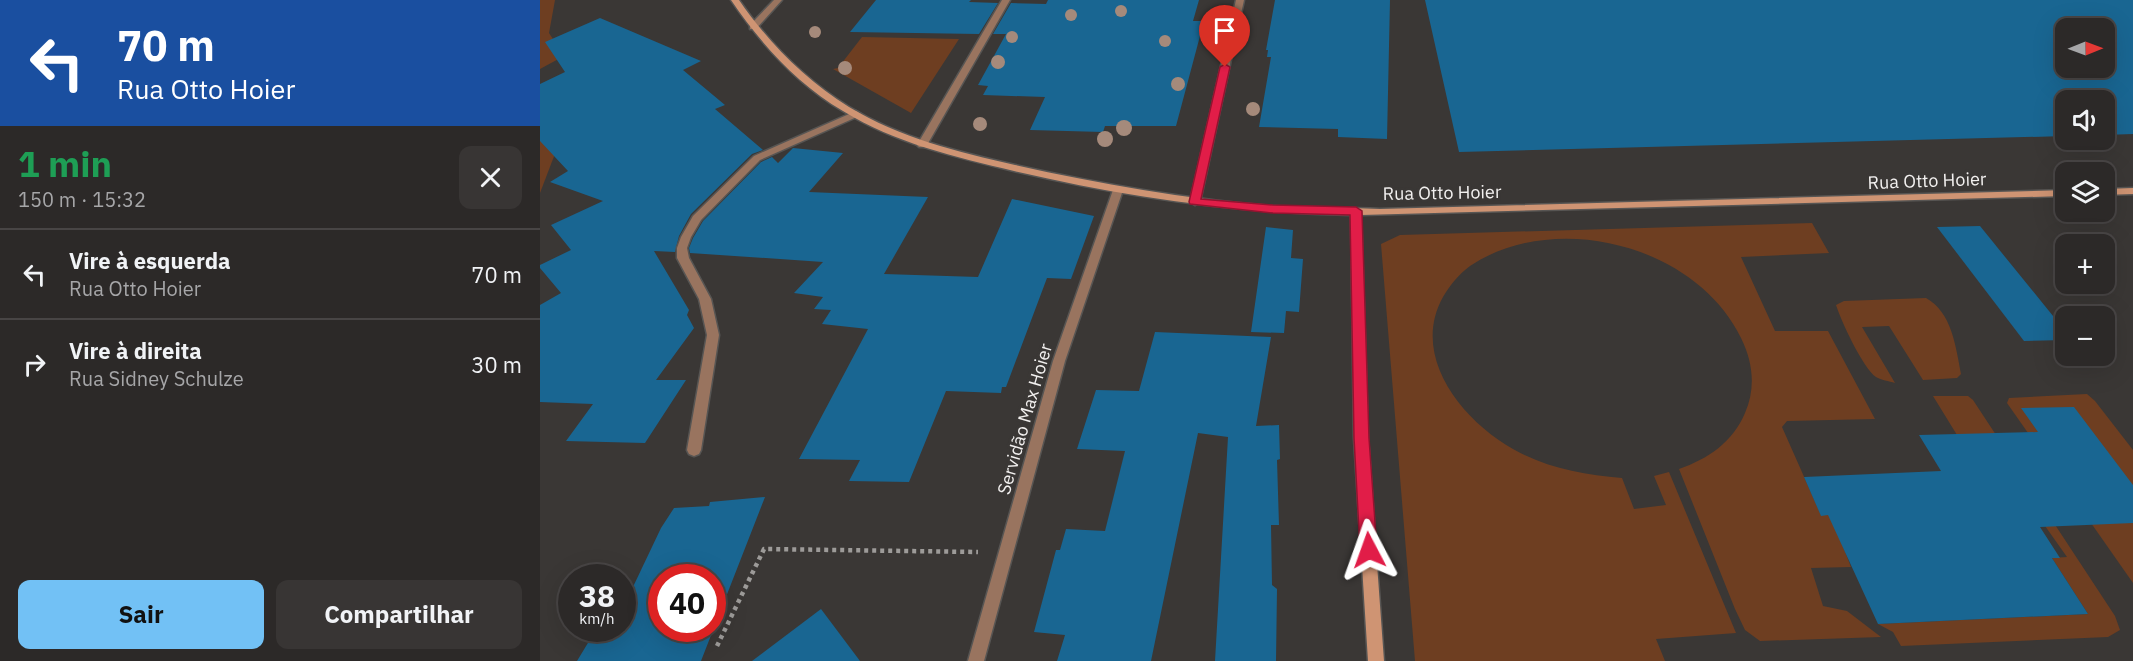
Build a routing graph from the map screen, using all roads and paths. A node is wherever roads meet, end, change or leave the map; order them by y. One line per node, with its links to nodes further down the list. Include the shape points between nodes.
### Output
1 (735, 0): 5 (street, Rua Otto Hoier)
2 (778, 0): 5 (street)
3 (1006, 0): 7 (street)
4 (1240, 0): 12 (street)
5 (753, 27): 6 (street, Rua Otto Hoier, via 807,81)
6 (856, 114): 7 (street, Rua Otto Hoier); 14 (street, via 757,158 698,218 686,237 683,258 705,299 713,335)
7 (922, 145): 8 (street, Rua Otto Hoier)
8 (1118, 190): 12 (street, Rua Otto Hoier); 15 (street, Servidão Max Hoier, via 1059,361)
9 (2133, 191): 10 (street)
10 (2115, 192)
11 (2055, 193): 13 (street, Rua Otto Hoier)
12 (1194, 202): 13 (street, Rua Otto Hoier)
13 (1356, 211): 18 (street, via 1361,438)
14 (693, 450)
15 (1006, 552): 16 (path, via 764,549); 17 (street, Servidão Max Hoier)
16 (717, 646)
17 (976, 661)
18 (1376, 661)

